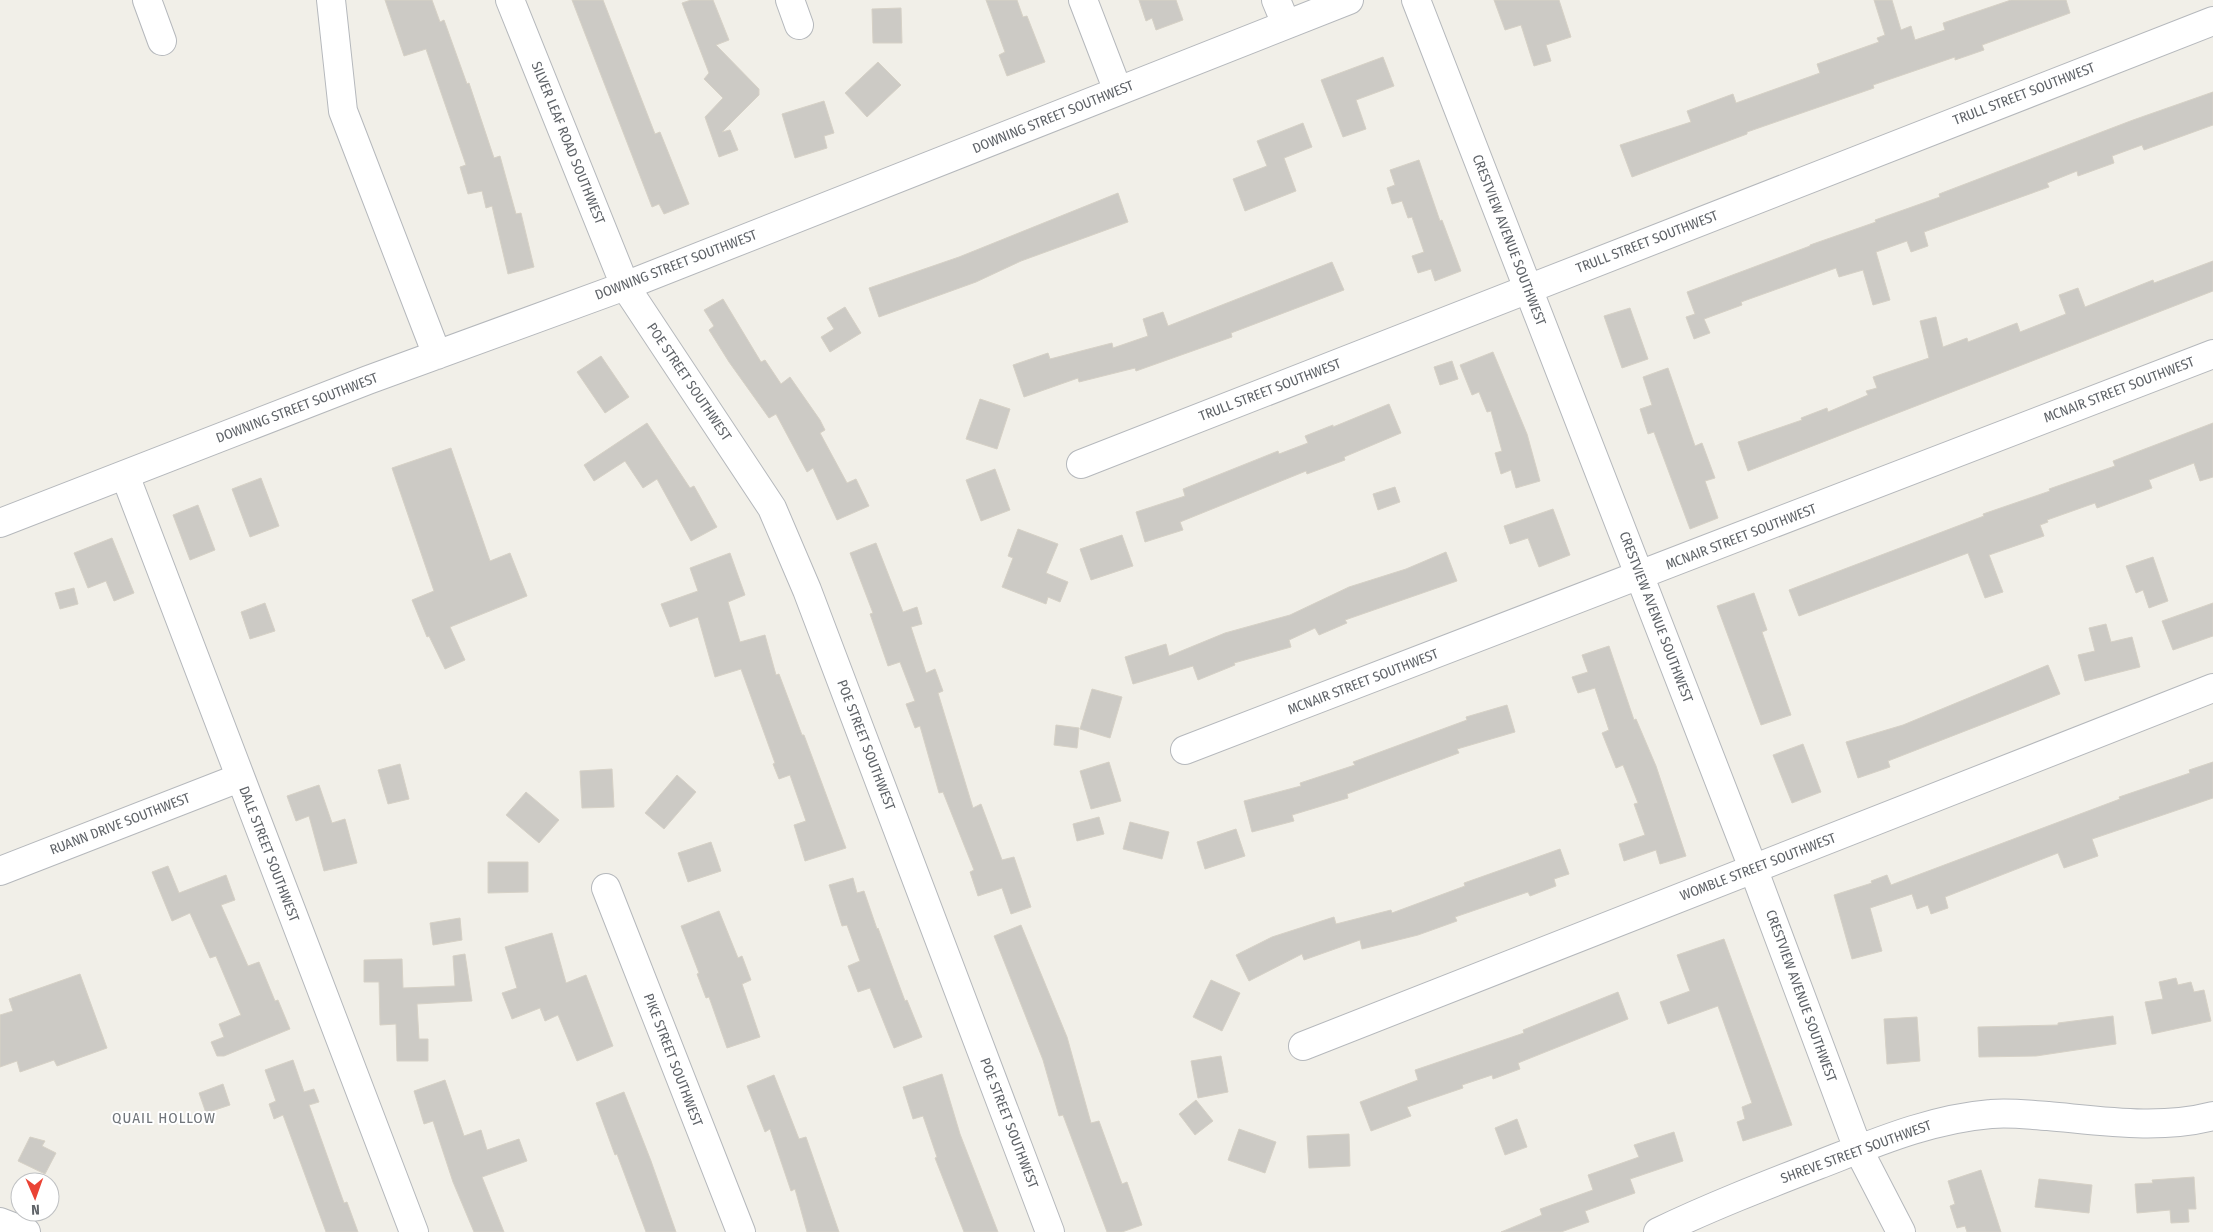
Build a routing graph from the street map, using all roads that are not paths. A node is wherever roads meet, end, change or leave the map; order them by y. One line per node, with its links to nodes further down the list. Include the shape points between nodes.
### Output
1 (147, 0): 11 (street)
2 (331, 0): 16 (street, via 343,111)
3 (510, 0): 13 (street, SILVER LEAF ROAD SOUTHWEST)
4 (790, 0): 10 (street)
5 (1083, 0): 12 (street)
6 (1349, 0): 8 (street, DOWNING STREET SOUTHWEST)
7 (1416, 0): 14 (street, CRESTVIEW AVENUE SOUTHWEST)
8 (1281, 12): 12 (street, DOWNING STREET SOUTHWEST)
9 (2213, 21): 14 (street, TRULL STREET SOUTHWEST)
10 (799, 25)
11 (162, 41)
12 (1118, 91): 13 (street, DOWNING STREET SOUTHWEST)
13 (625, 286): 16 (street, DOWNING STREET SOUTHWEST); 34 (street, POE STREET SOUTHWEST, via 772,508 807,590)
14 (1528, 288): 17 (street, TRULL STREET SOUTHWEST); 20 (street, CRESTVIEW AVENUE SOUTHWEST)
15 (2213, 354): 20 (street, MCNAIR STREET SOUTHWEST)
16 (437, 355): 18 (street, DOWNING STREET SOUTHWEST)
17 (1081, 464)
18 (125, 475): 19 (street, DOWNING STREET SOUTHWEST); 23 (street, DALE STREET SOUTHWEST)
19 (0, 523)
20 (1640, 576): 22 (street, MCNAIR STREET SOUTHWEST); 24 (street, CRESTVIEW AVENUE SOUTHWEST)
21 (2213, 688): 24 (street, WOMBLE STREET SOUTHWEST)
22 (1185, 750)
23 (239, 778): 25 (street, RUANN DRIVE SOUTHWEST); 32 (street, DALE STREET SOUTHWEST)
24 (1753, 868): 27 (street, WOMBLE STREET SOUTHWEST); 29 (street, CRESTVIEW AVENUE SOUTHWEST)
25 (0, 870)
26 (606, 888): 33 (street, PIKE STREET SOUTHWEST)
27 (1303, 1046)
28 (2213, 1116): 29 (street, SHREVE STREET SOUTHWEST, via 2191,1122 2145,1124 1992,1114 1913,1128)
29 (1858, 1149): 35 (street, SHREVE STREET SOUTHWEST); 36 (street, CRESTVIEW AVENUE SOUTHWEST)
30 (0, 1222): 31 (street)
31 (26, 1232)
32 (414, 1232)
33 (740, 1232)
34 (1050, 1232)
35 (1658, 1232)
36 (1901, 1232)

